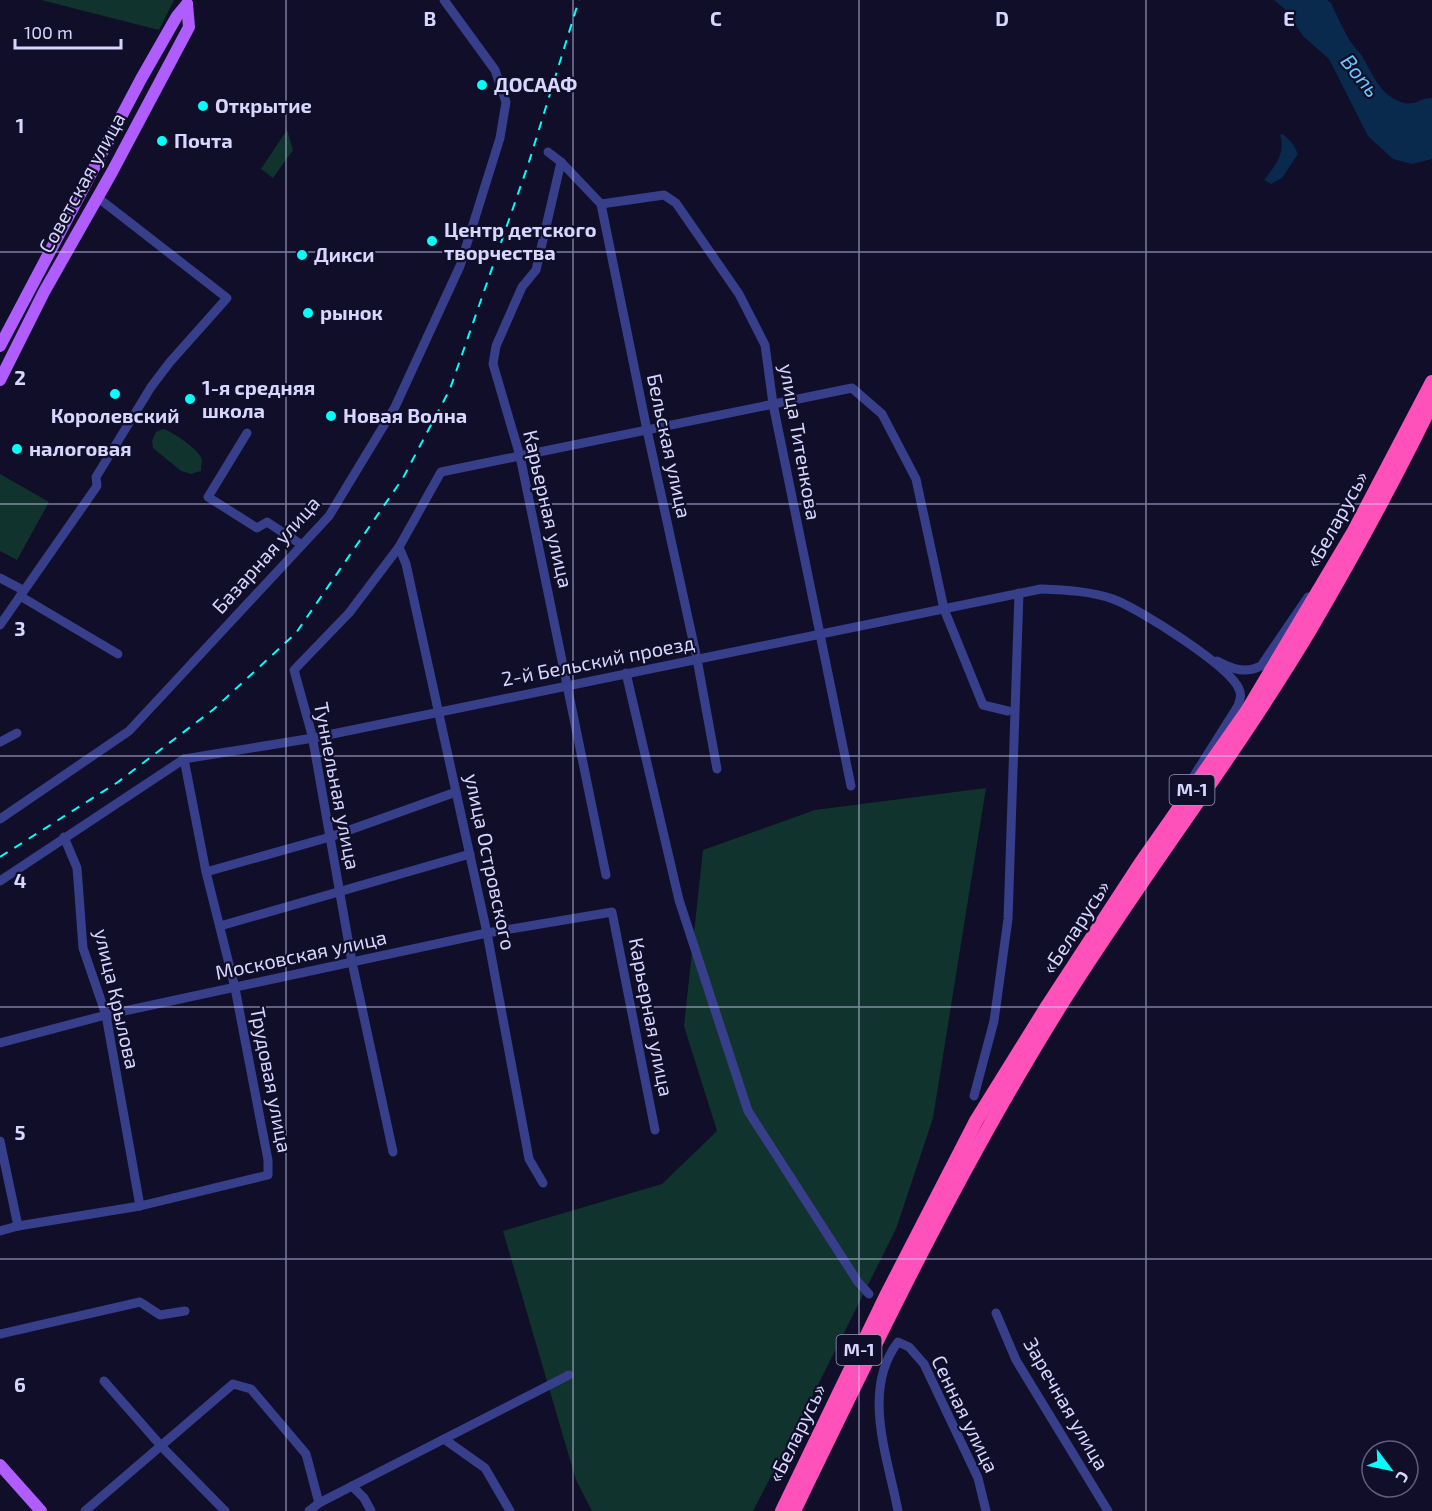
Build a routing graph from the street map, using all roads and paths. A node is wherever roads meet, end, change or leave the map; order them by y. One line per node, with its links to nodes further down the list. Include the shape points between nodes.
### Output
1 (444, 0): 16 (street, Базарная улица, via 495,70 506,102 500,138 460,266 395,407 329,516)
2 (187, 1): 5 (main road, Советская улица, via 189,27); 7 (main road, Советская улица, via 141,79)
3 (548, 152): 4 (street)
4 (561, 162): 6 (street); 14 (street, Карьерная улица, via 536,270 522,287 494,355 493,364)
5 (98, 197): 8 (main road, Советская улица); 19 (street, via 227,298 151,387 96,477 97,486)
6 (601, 204): 11 (street, улица Титенкова, via 664,195 676,203 739,294 765,345); 12 (street, Бельская улица)
7 (0, 346)
8 (0, 380)
9 (1432, 382): 15 (highway, «Беларусь» / М-1)
10 (1432, 403): 80 (highway, «Беларусь» / М-1, via 1309,630 1056,1013 993,1117)
11 (773, 404): 12 (street); 21 (street, via 852,388 882,414 915,479); 23 (street, улица Титенкова)
12 (647, 430): 14 (street); 26 (street, Бельская улица)
13 (247, 433): 16 (street, via 208,497 257,528 267,522)
14 (520, 456): 17 (street, Туннельная улица, via 441,472); 28 (street, Карьерная улица)
15 (1354, 531): 24 (street, via 1261,666 1240,671); 42 (highway, «Беларусь» / М-1, via 1247,711)
16 (302, 545): 38 (street, Базарная улица, via 129,731)
17 (399, 547): 29 (street, улица Островского); 32 (street, Туннельная улица, via 349,613 294,670)
18 (0, 578): 19 (street)
19 (22, 593): 22 (street); 25 (street)
20 (1019, 593): 21 (street, 2-й Бельский проезд); 24 (street, 2-й Бельский проезд, via 1065,590 1114,599); 54 (street, via 1008,919 994,1021)
21 (944, 609): 23 (street, 2-й Бельский проезд); 30 (street, via 983,705)
22 (0, 625)
23 (819, 634): 26 (street, 2-й Бельский проезд); 36 (street, улица Титенкова)
24 (1202, 653): 42 (street, via 1235,682 1240,700)
25 (118, 654)
26 (697, 659): 27 (street, 2-й Бельский проезд); 35 (street, Бельская улица)
27 (626, 673): 28 (street, 2-й Бельский проезд); 62 (street, via 679,900 748,1111)
28 (568, 685): 29 (street, 2-й Бельский проезд); 44 (street, Карьерная улица)
29 (439, 711): 32 (street, 2-й Бельский проезд); 37 (street, улица Островского)
30 (1008, 711)
31 (18, 733): 33 (street)
32 (313, 738): 34 (street, 2-й Бельский проезд); 40 (street, Туннельная улица)
33 (0, 742)
34 (184, 759): 39 (street); 43 (street, Трудовая улица)
35 (717, 769)
36 (851, 786)
37 (456, 792): 40 (street); 41 (street, улица Островского)
38 (0, 819)
39 (64, 837): 45 (street); 52 (street, улица Крылова, via 77,868 83,948)
40 (330, 837): 43 (street); 46 (street, Туннельная улица)
41 (470, 854): 46 (street); 49 (street, улица Островского)
42 (1140, 864): 79 (highway, «Беларусь» / М-1, via 976,1121)
43 (206, 872): 48 (street, Трудовая улица)
44 (606, 875)
45 (0, 881)
46 (340, 891): 48 (street); 50 (street, Туннельная улица)
47 (612, 912): 49 (street, Московская улица); 55 (street, Карьерная улица)
48 (220, 926): 51 (street, Трудовая улица)
49 (487, 933): 50 (street, Московская улица); 58 (street, улица Островского, via 529,1159)
50 (352, 962): 51 (street, Московская улица); 57 (street, Туннельная улица)
51 (235, 988): 52 (street, Московская улица); 59 (street, Трудовая улица, via 268,1175)
52 (106, 1015): 53 (street, Московская улица); 59 (street, улица Крылова)
53 (0, 1043)
54 (974, 1096)
55 (655, 1130)
56 (0, 1141): 60 (street)
57 (393, 1152)
58 (543, 1183)
59 (140, 1206): 60 (street, Трудовая улица)
60 (18, 1226): 61 (street, Трудовая улица)
61 (0, 1231)
62 (868, 1294)
63 (185, 1311): 65 (street, via 160,1315 141,1302)
64 (996, 1313): 83 (street, Заречная улица, via 1016,1360)
65 (0, 1334)
66 (569, 1375): 68 (street)
67 (104, 1382): 69 (street)
68 (444, 1439): 71 (street); 78 (street, via 486,1468)
69 (162, 1447): 72 (street, via 233,1384 251,1389 306,1454); 74 (street); 75 (street)
70 (0, 1465): 73 (main road)
71 (352, 1486): 72 (street); 77 (street)
72 (319, 1503): 76 (street)
73 (41, 1511)
74 (86, 1511)
75 (225, 1511)
76 (309, 1511)
77 (371, 1511)
78 (510, 1511)
79 (782, 1511)
80 (794, 1511)
81 (898, 1511): 82 (street, Сенная улица, via 879,1416 887,1356 898,1342 909,1347 924,1364 978,1478)
82 (986, 1511)
83 (1108, 1511)

